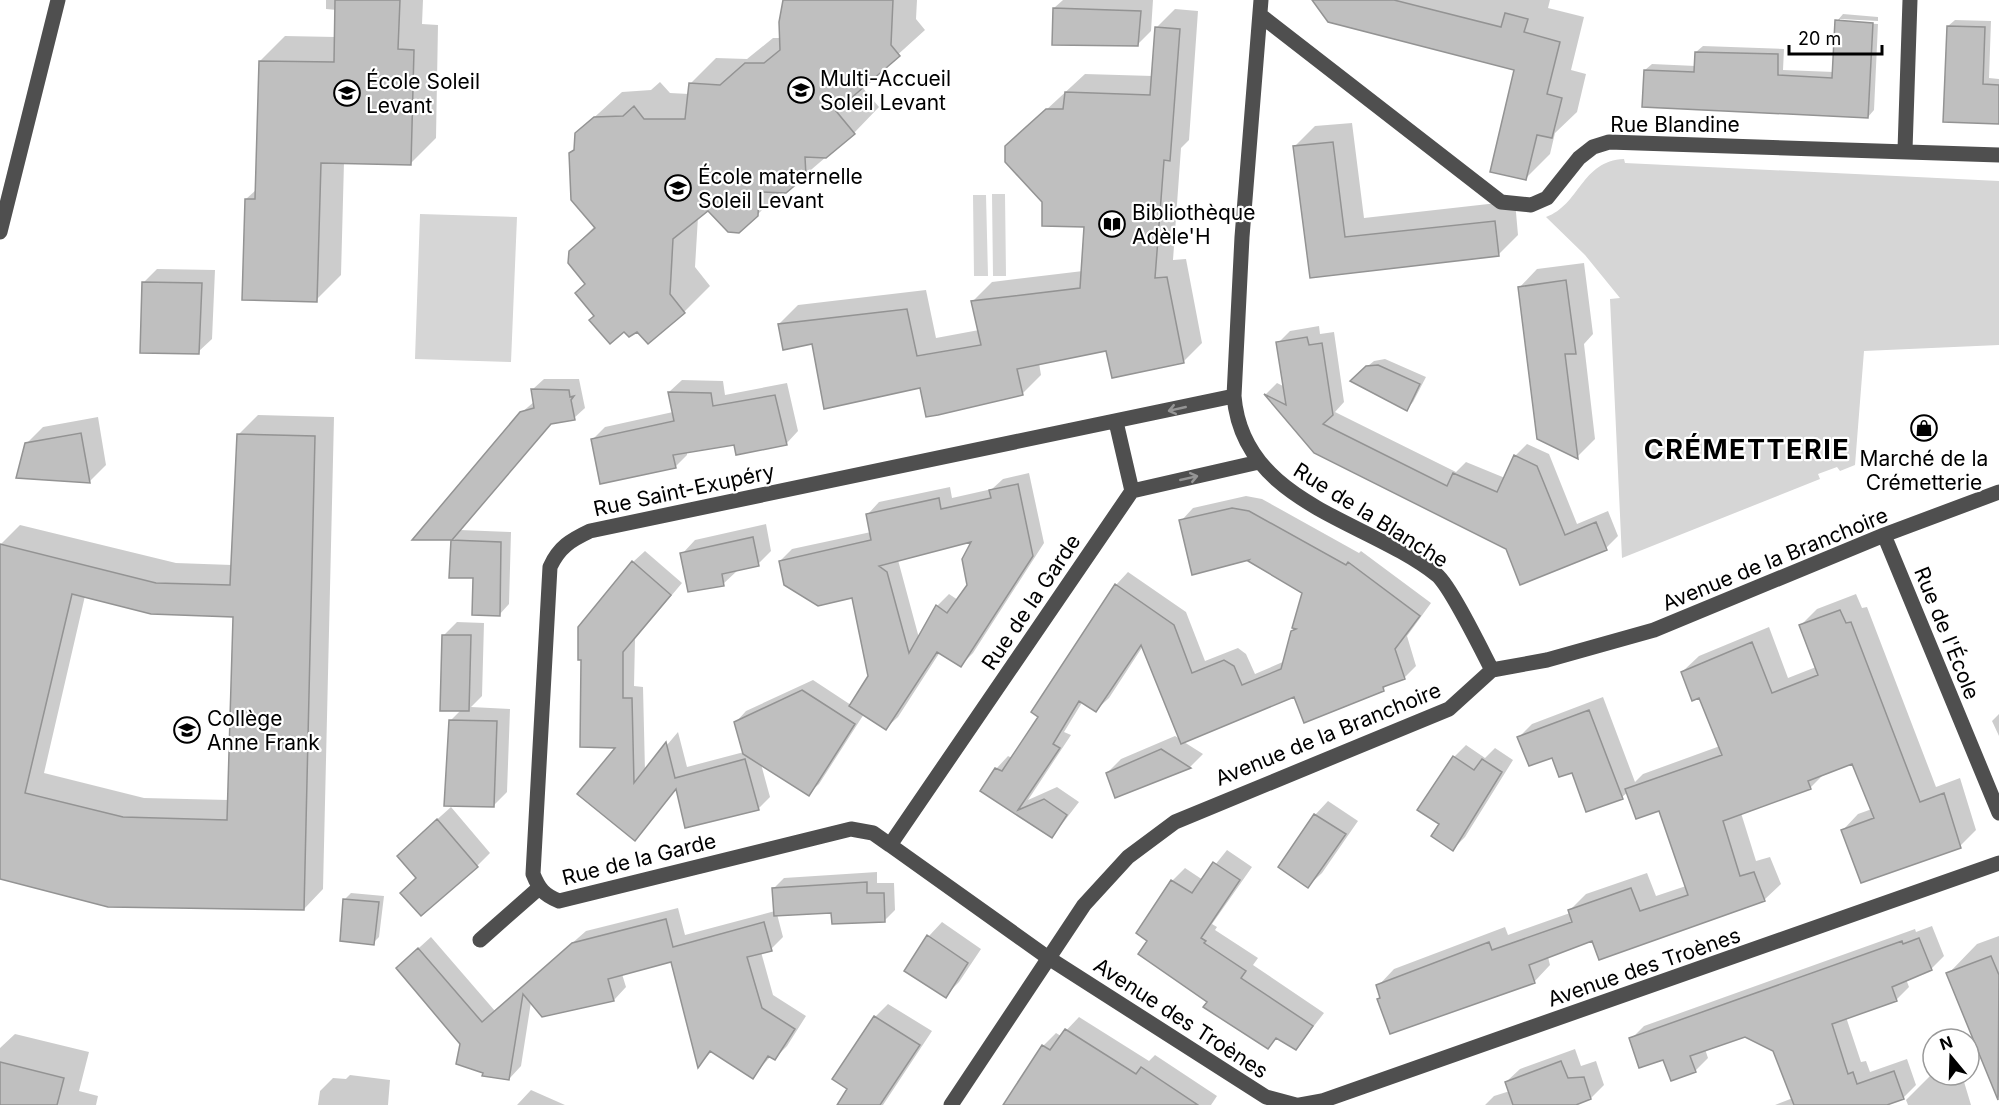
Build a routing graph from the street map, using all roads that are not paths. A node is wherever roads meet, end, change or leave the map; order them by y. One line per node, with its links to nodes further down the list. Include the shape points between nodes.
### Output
1 (58, 0): 6 (street)
2 (1910, 0): 4 (street)
3 (1260, 8): 4 (street, Rue Blandine, via 1501,202 1531,205 1547,198 1579,158 1593,147 1609,142); 7 (street, Rue de la Blanche)
4 (1905, 150): 5 (street, Rue Blandine)
5 (1999, 155)
6 (0, 231)
7 (1234, 396): 8 (street, Rue Saint-Exupéry, one-way to 8); 9 (street, Rue de la Blanche, via 1241,429)
8 (1116, 423): 10 (street); 17 (street, Rue Saint-Exupéry, via 591,531 557,551 550,567 533,874)
9 (1259, 462): 10 (street, one-way to 9); 13 (street, Rue de la Blanche, via 1300,499 1366,531 1439,576)
10 (1132, 491): 15 (street, Rue de la Garde)
11 (1999, 492): 12 (street, Avenue de la Branchoire)
12 (1884, 536): 13 (street, Avenue de la Branchoire, via 1654,630 1546,660); 14 (street, Rue de l'École)
13 (1492, 670): 19 (street, Avenue de la Branchoire, via 1449,709 1175,822 1106,879)
14 (1999, 813)
15 (890, 844): 17 (street, Rue de la Garde, via 873,833 850,829 559,901 547,897); 19 (street, Rue de la Garde)
16 (1999, 863): 21 (street, Avenue des Troènes, via 1322,1101)
17 (539, 888): 18 (street)
18 (480, 940)
19 (1047, 957): 20 (street, Avenue de la Branchoire); 21 (street, Avenue des Troènes, via 1266,1097)
20 (951, 1105)
21 (1298, 1105)

